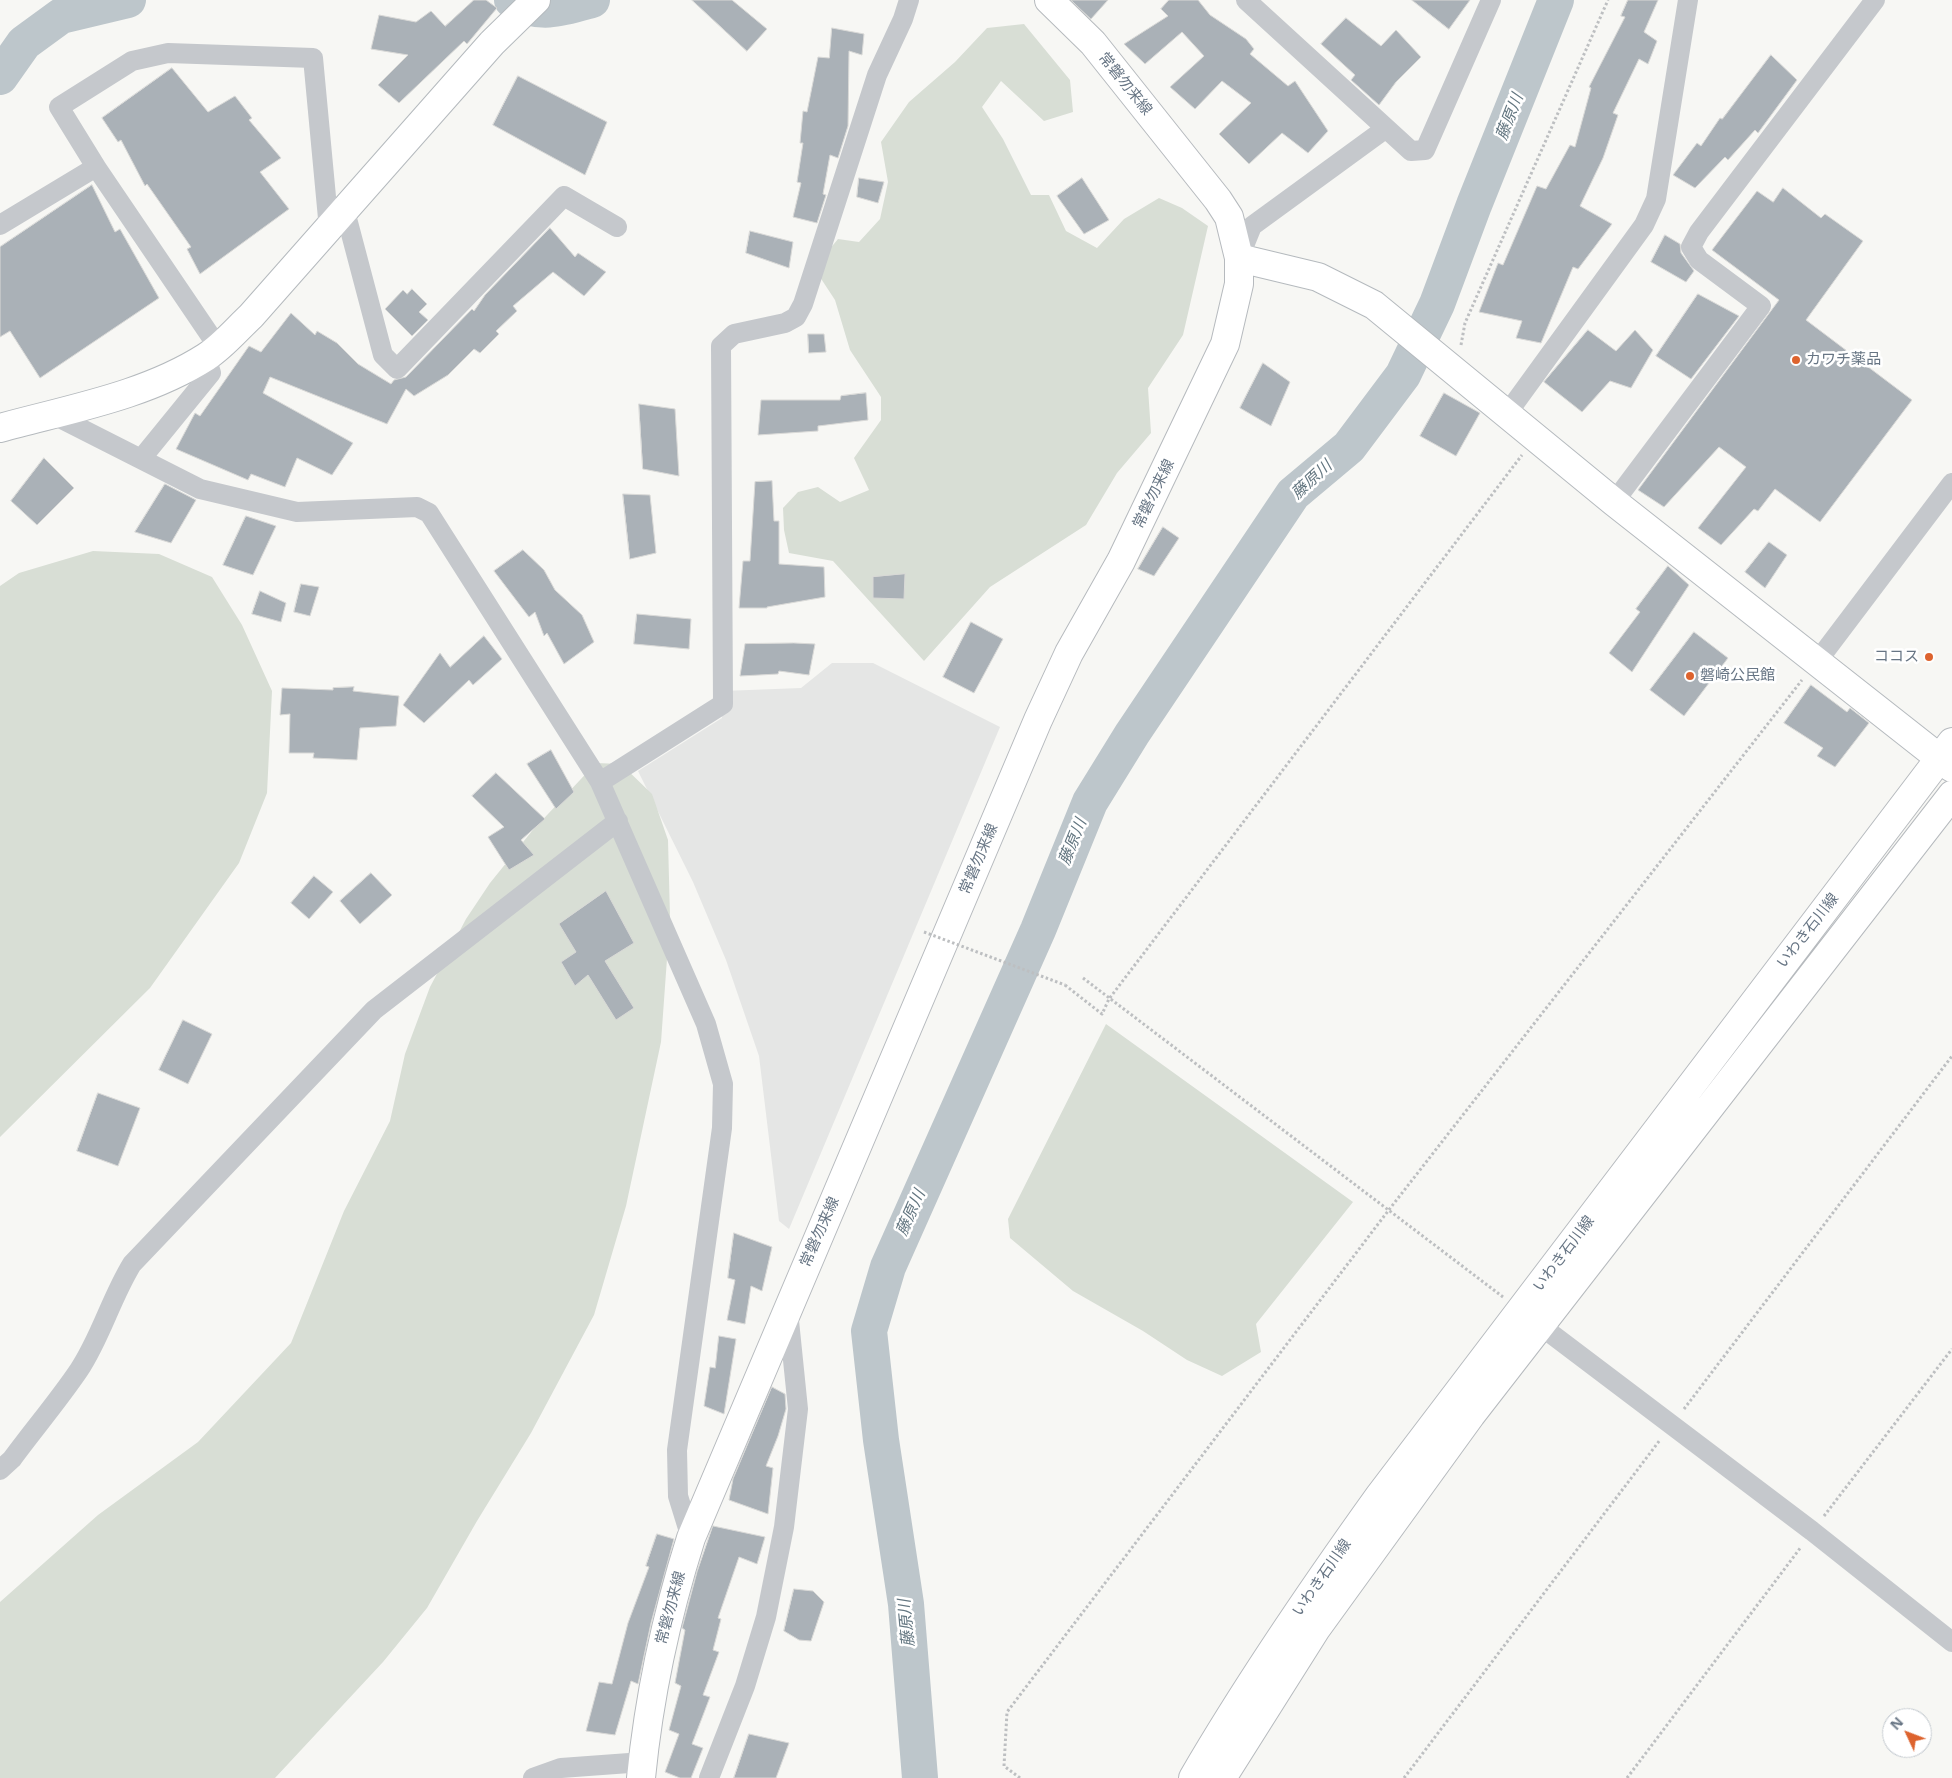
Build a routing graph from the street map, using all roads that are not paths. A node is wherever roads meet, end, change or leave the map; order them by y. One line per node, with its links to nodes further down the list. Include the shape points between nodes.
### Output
1 (536, 0): 10 (main road, via 516,18)
2 (909, 0): 23 (street, via 877,75 796,318 734,334 721,346 723,704)
3 (1049, 0): 13 (main road, 常磐勿来線, via 1094,43 1218,200 1228,217)
4 (1246, 0): 8 (street)
5 (1491, 0): 8 (street, via 1425,150 1411,151)
6 (1688, 0): 16 (street, via 1656,199 1644,225)
7 (1875, 0): 20 (street, via 1699,232 1691,247 1699,260 1761,306)
8 (1385, 129): 13 (street, via 1252,226)
9 (96, 168): 10 (street, via 59,107 132,61 168,53 313,58); 11 (street); 14 (street)
10 (337, 220): 12 (street, via 383,355 397,369 564,196); 14 (main road, via 251,316)
11 (0, 225)
12 (617, 227)
13 (1239, 258): 16 (main road, via 1318,277 1374,305); 26 (main road, 常磐勿来線, via 1239,284 1225,344 1121,561 1069,653 1038,720)
14 (212, 352): 15 (main road, via 164,379); 18 (street, via 211,373)
15 (52, 414): 17 (main road); 18 (street)
16 (1506, 415): 20 (main road)
17 (0, 428)
18 (141, 459): 23 (street, via 200,489 296,512 416,507 428,512)
19 (1952, 483): 21 (street)
20 (1614, 502): 21 (main road)
21 (1816, 663): 22 (main road)
22 (1948, 756): 27 (main road, いわき石川線)
23 (600, 782): 25 (street)
24 (1952, 795): 27 (main road, いわき石川線)
25 (618, 822): 28 (street, via 374,1010 127,1272 79,1370 12,1459); 29 (street, via 706,1024 723,1084 722,1128 678,1450 678,1496)
26 (788, 1305): 29 (main road, 常磐勿来線); 33 (street, via 798,1409 784,1527 766,1617 746,1686)
27 (1530, 1318): 30 (street); 34 (main road, いわき石川線, via 1380,1495 1259,1671); 35 (main road, いわき石川線, via 1316,1629)
28 (0, 1470)
29 (691, 1538): 31 (main road, 常磐勿来線, via 670,1605 655,1673)
30 (1952, 1642)
31 (642, 1770): 32 (street, via 561,1768)
32 (533, 1778)
33 (709, 1778)
34 (1194, 1778)
35 (1222, 1778)

